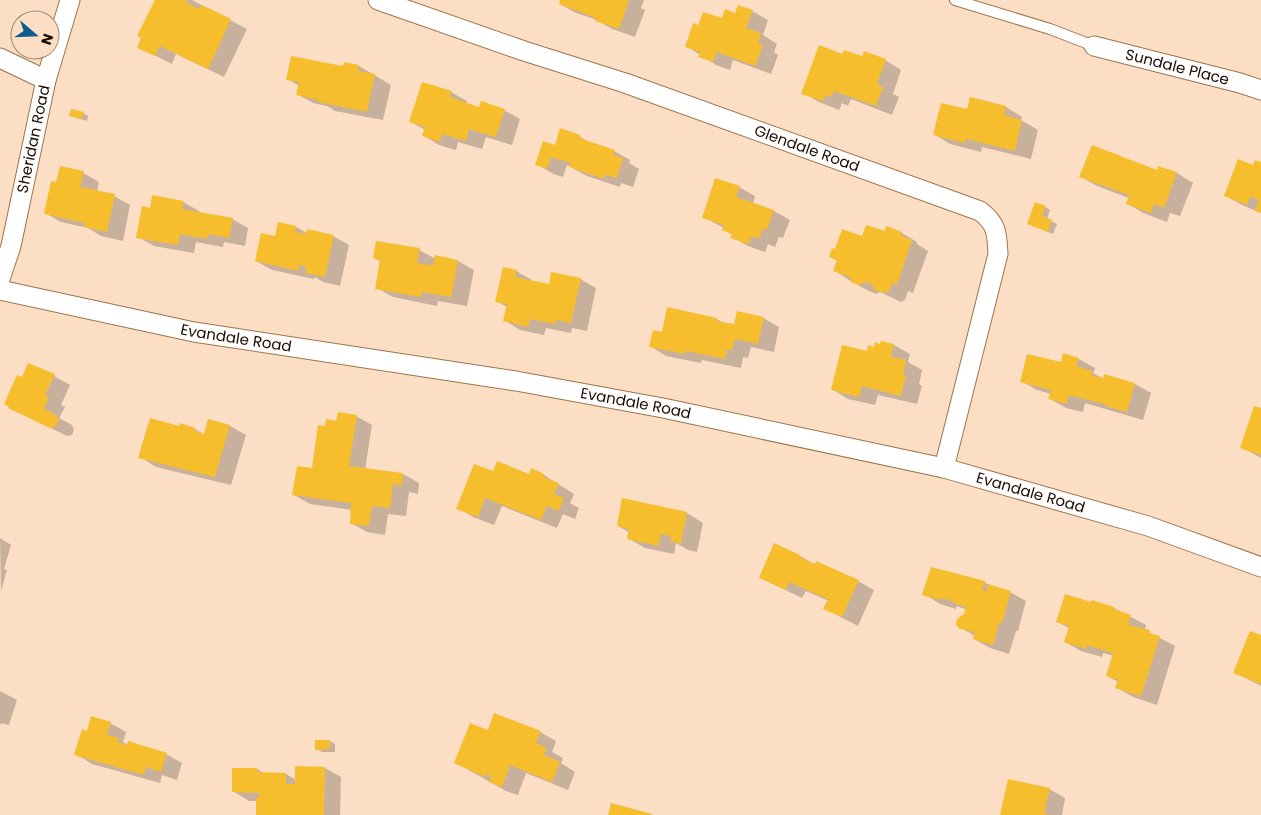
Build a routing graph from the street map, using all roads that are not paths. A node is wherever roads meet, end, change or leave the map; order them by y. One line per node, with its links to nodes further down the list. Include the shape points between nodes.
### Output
1 (70, 0): 6 (street, Sheridan Road)
2 (378, 0): 10 (street, Glendale Road, via 625,83 980,210 992,220 998,254)
3 (955, 0): 4 (lane)
4 (1094, 46): 7 (street, Sundale Place)
5 (0, 58): 6 (street)
6 (46, 80): 8 (street, Sheridan Road, via 12,246)
7 (1261, 90)
8 (0, 279)
9 (0, 290): 10 (street, Evandale Road, via 194,332 516,381 663,408)
10 (944, 468): 11 (street, Evandale Road, via 1148,526)
11 (1261, 567)

